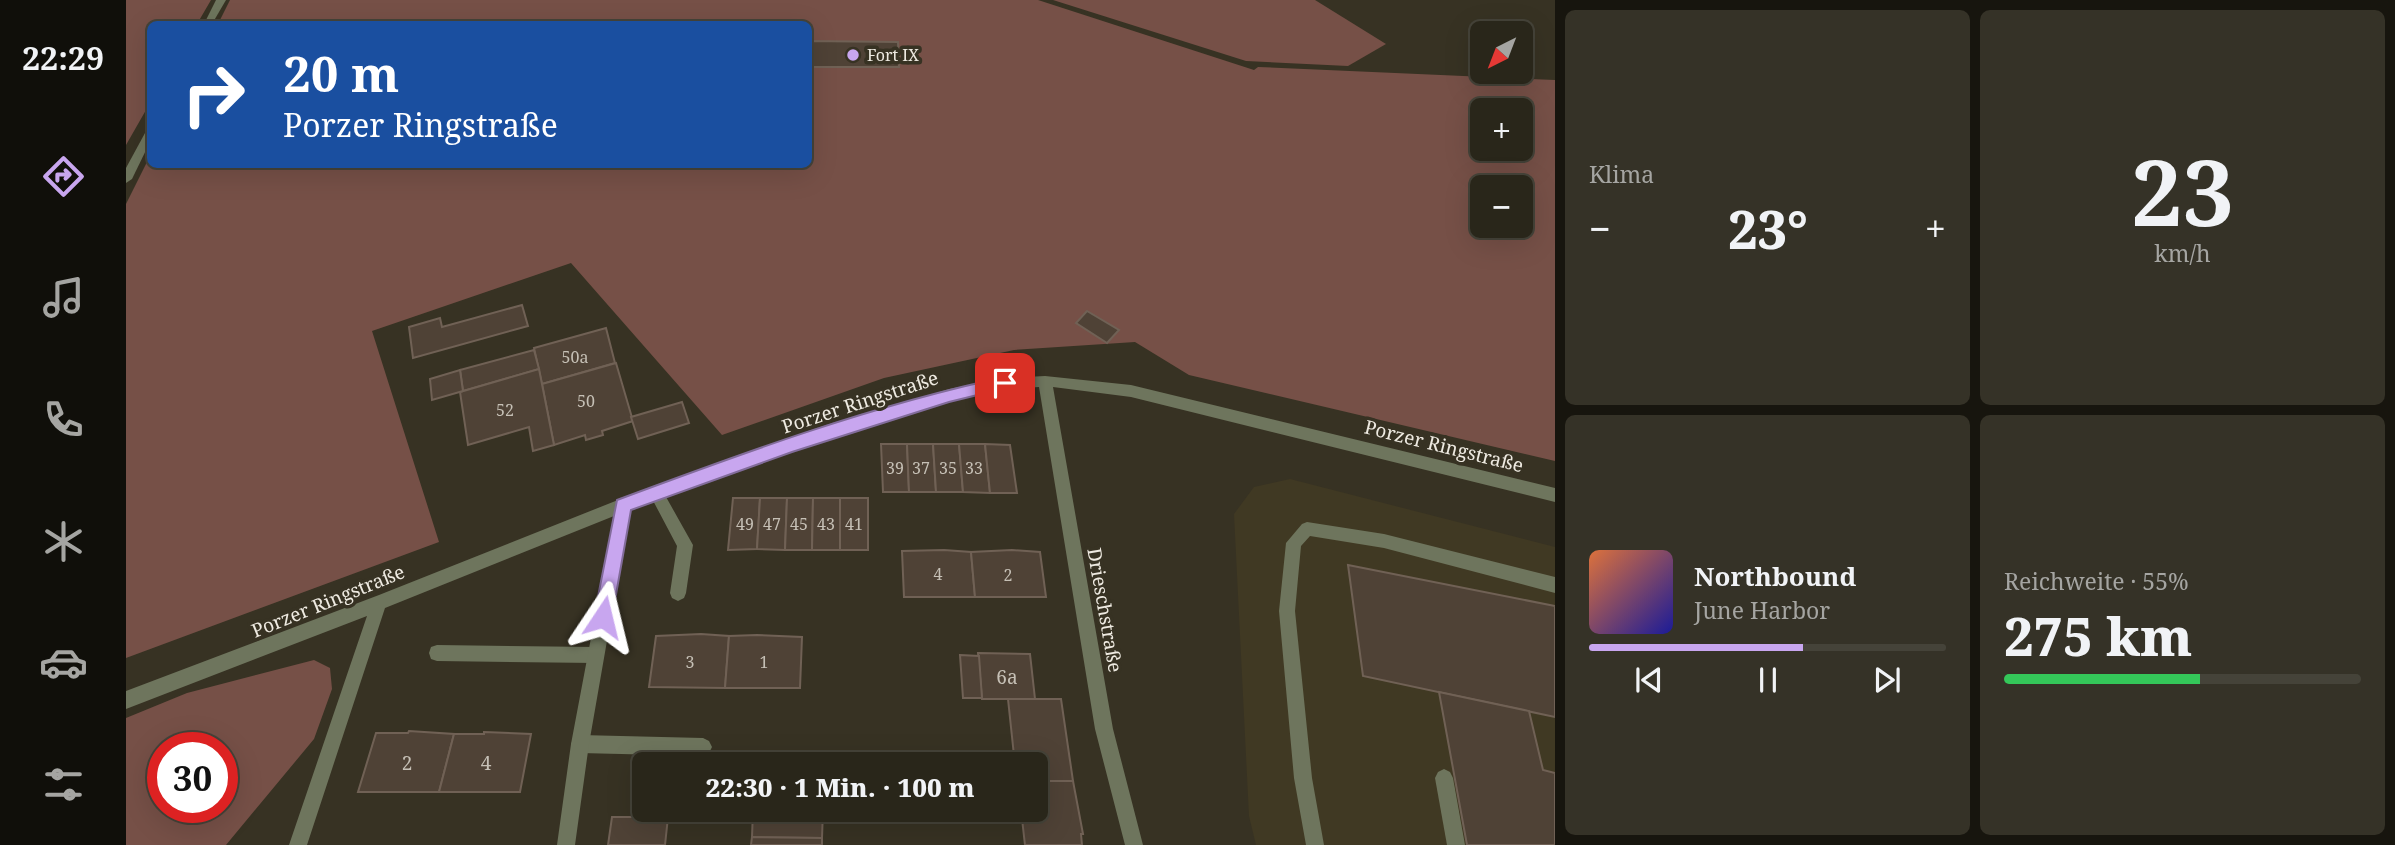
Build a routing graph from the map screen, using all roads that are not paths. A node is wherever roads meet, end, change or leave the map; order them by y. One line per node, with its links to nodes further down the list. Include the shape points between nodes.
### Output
1 (221, 0): 2 (street)
2 (210, 21)
3 (147, 139): 4 (street)
4 (126, 179)
5 (1045, 381): 6 (street, Porzer Ringstraße, via 1005,383 949,395); 7 (street, Porzer Ringstraße, via 1131,391); 20 (street, Drieschstraße, via 1104,729)
6 (656, 493): 8 (street, Porzer Ringstraße); 10 (street, via 685,545)
7 (1555, 495)
8 (623, 505): 11 (street, Porzer Ringstraße); 13 (street)
9 (1555, 585): 21 (street, via 1384,541 1307,529 1294,543 1287,611 1303,778)
10 (678, 593)
11 (379, 603): 14 (street, Porzer Ringstraße); 18 (street)
12 (437, 653): 13 (street)
13 (596, 655): 15 (street)
14 (126, 700)
15 (580, 744): 16 (street); 19 (street)
16 (703, 747)
17 (1444, 778): 22 (street)
18 (298, 845)
19 (566, 845)
20 (1133, 845)
21 (1315, 845)
22 (1456, 845)

